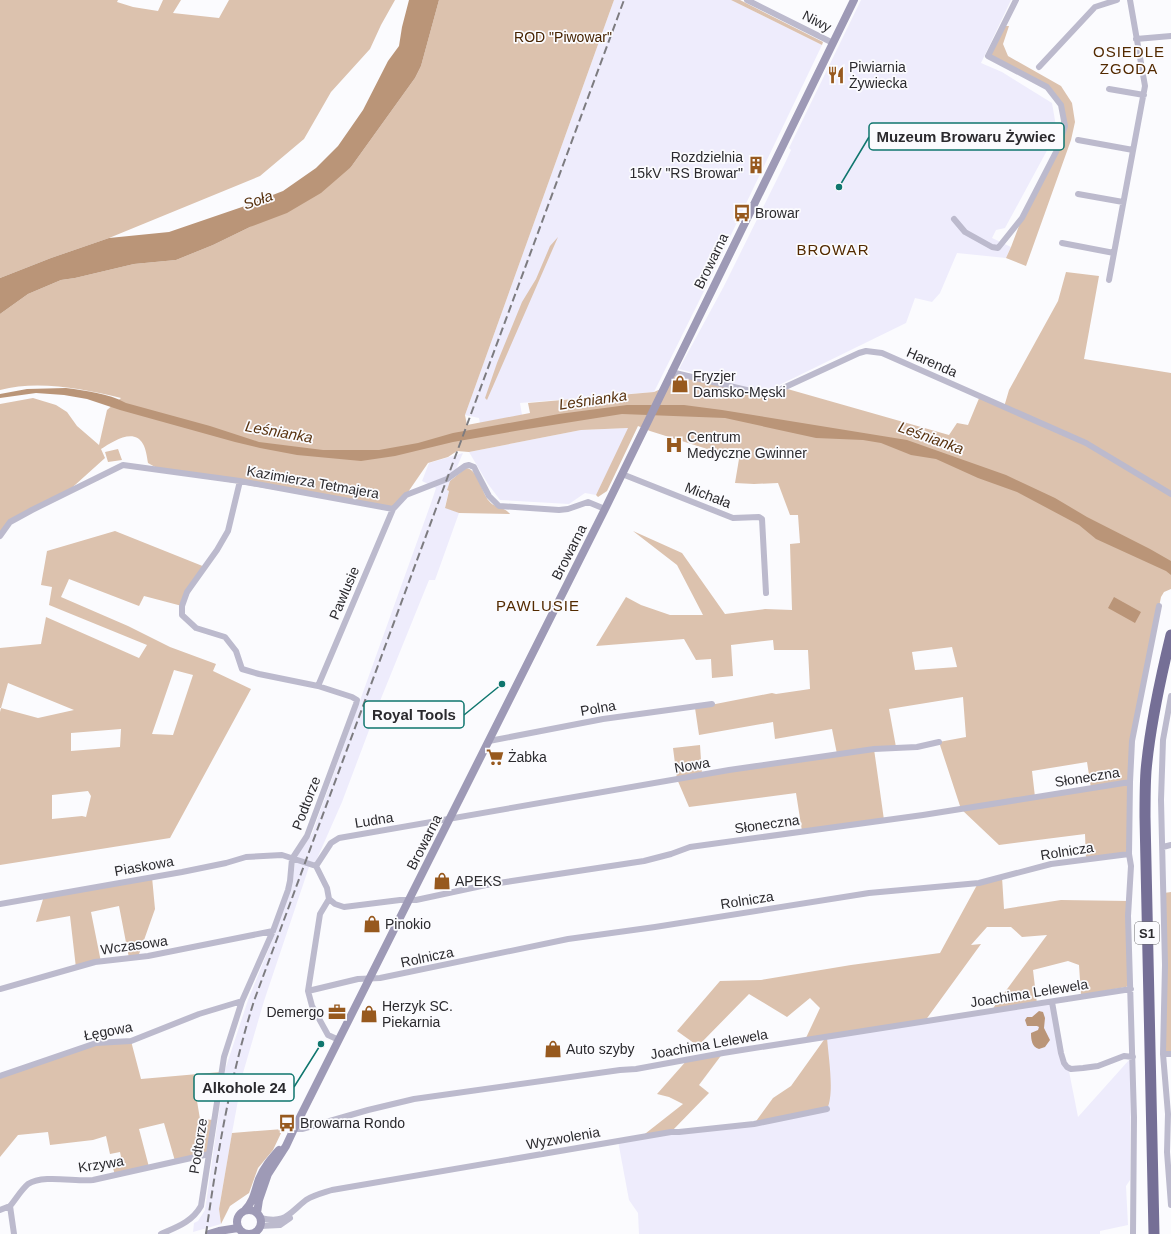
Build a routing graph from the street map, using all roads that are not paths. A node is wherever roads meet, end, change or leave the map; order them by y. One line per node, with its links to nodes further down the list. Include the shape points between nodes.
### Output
1 (747, 0): 8 (street, Niwy)
2 (854, 0): 8 (street, Browarna)
3 (1016, 0): 16 (street, via 988,56 1047,87 1061,105 1064,126 1056,152 1022,218 998,248 965,232)
4 (1117, 0): 9 (street, via 1095,8)
5 (1130, 0): 7 (street)
6 (1171, 36): 7 (street)
7 (1136, 39): 11 (street, via 1145,86)
8 (833, 43): 20 (street, Browarna)
9 (1039, 67)
10 (1109, 89): 11 (street)
11 (1144, 95): 13 (street)
12 (1078, 140): 13 (street)
13 (1133, 150): 15 (street)
14 (1078, 194): 15 (street)
15 (1123, 202): 18 (street)
16 (954, 219)
17 (1062, 243): 18 (street)
18 (1114, 253): 19 (street)
19 (1109, 280)
20 (671, 372): 21 (street, Browarna); 23 (street, Harenda, via 768,394 859,353 882,353 1086,443)
21 (622, 474): 25 (street, Browarna); 27 (street, Michała, via 733,518 762,519)
22 (240, 481): 24 (street, Kazimierza Tetmajera); 26 (street, Kazimierza Tetmajera, via 123,465 10,522); 30 (street, Podtorze, via 228,531 186,592 182,615 196,628 225,637 236,651 242,668)
23 (1171, 494)
24 (393, 509): 25 (street, Kazimierza Tetmajera, via 406,495 447,479 469,465 474,467 489,496 499,506 559,510 588,502); 30 (street, Pawlusie)
25 (605, 509): 33 (street, Browarna)
26 (0, 536)
27 (766, 593)
28 (1159, 606): 35 (street, via 1132,741)
29 (1171, 635): 71 (highway, S1, via 1152,721 1145,794)
30 (318, 686): 40 (street, Podtorze, via 357,700 307,836)
31 (1171, 696): 38 (street, via 1163,740)
32 (712, 704): 33 (street, Polna, via 603,719)
33 (489, 740): 36 (street, Browarna)
34 (939, 742): 36 (street, Nowa, via 736,769)
35 (1130, 782): 39 (street); 43 (street, Słoneczna, via 923,815 690,847 644,861 486,885)
36 (449, 819): 41 (street, Ludna, via 339,838 331,843); 43 (street, Browarna)
37 (1171, 845): 38 (street)
38 (1163, 847): 47 (street)
39 (1129, 854): 46 (street, Rolnicza, via 1051,864 979,883 869,893 568,940 402,974); 49 (street)
40 (292, 859): 41 (street); 44 (street, Piaskowa, via 282,855 246,858); 45 (street, Podtorze, via 290,881)
41 (316, 866): 42 (street, via 327,888)
42 (329, 899): 43 (street, Słoneczna, via 344,907); 50 (street, via 320,914)
43 (409, 900): 46 (street, Browarna)
44 (0, 904)
45 (273, 931): 48 (street, Wczasowa, via 148,956 95,962); 51 (street, Podtorze)
46 (370, 978): 50 (street); 53 (street, Browarna)
47 (1168, 984): 54 (street)
48 (0, 989)
49 (1131, 990): 52 (street, Joachima Lelewela); 56 (street)
50 (308, 991): 53 (street, via 312,1006 328,1035)
51 (242, 1001): 57 (street, Łęgowa, via 199,1014 131,1041 96,1043); 60 (street, Podtorze, via 224,1057)
52 (1052, 1002): 56 (street, via 1061,1053 1067,1067 1071,1069 1098,1066 1124,1056); 59 (street, Joachima Lelewela, via 636,1069 414,1099)
53 (339, 1040): 59 (street, Browarna)
54 (1162, 1054): 55 (street); 61 (street, via 1168,1114 1167,1152)
55 (1171, 1054)
56 (1133, 1057): 70 (street)
57 (0, 1076)
58 (827, 1109): 65 (street, Wyzwolenia, via 754,1124 671,1132 332,1190 313,1196 284,1223 275,1226)
59 (292, 1132): 64 (street, Browarna, via 265,1168 253,1199); 65 (street, Browarna, via 268,1174 259,1200)
60 (209, 1154): 62 (street, Krzywa, via 94,1180 77,1181 64,1178 32,1182); 68 (street, Podtorze, via 202,1200 197,1212 188,1222)
61 (1171, 1205)
62 (10, 1206): 63 (street); 67 (street)
63 (0, 1210)
64 (245, 1210): 65 (street, via 252,1210); 66 (street, Browarna, via 240,1214)
65 (257, 1225): 66 (street, via 250,1234)
66 (241, 1229): 69 (street)
67 (14, 1234)
68 (161, 1234)
69 (209, 1234)
70 (1133, 1234)
71 (1154, 1234)

